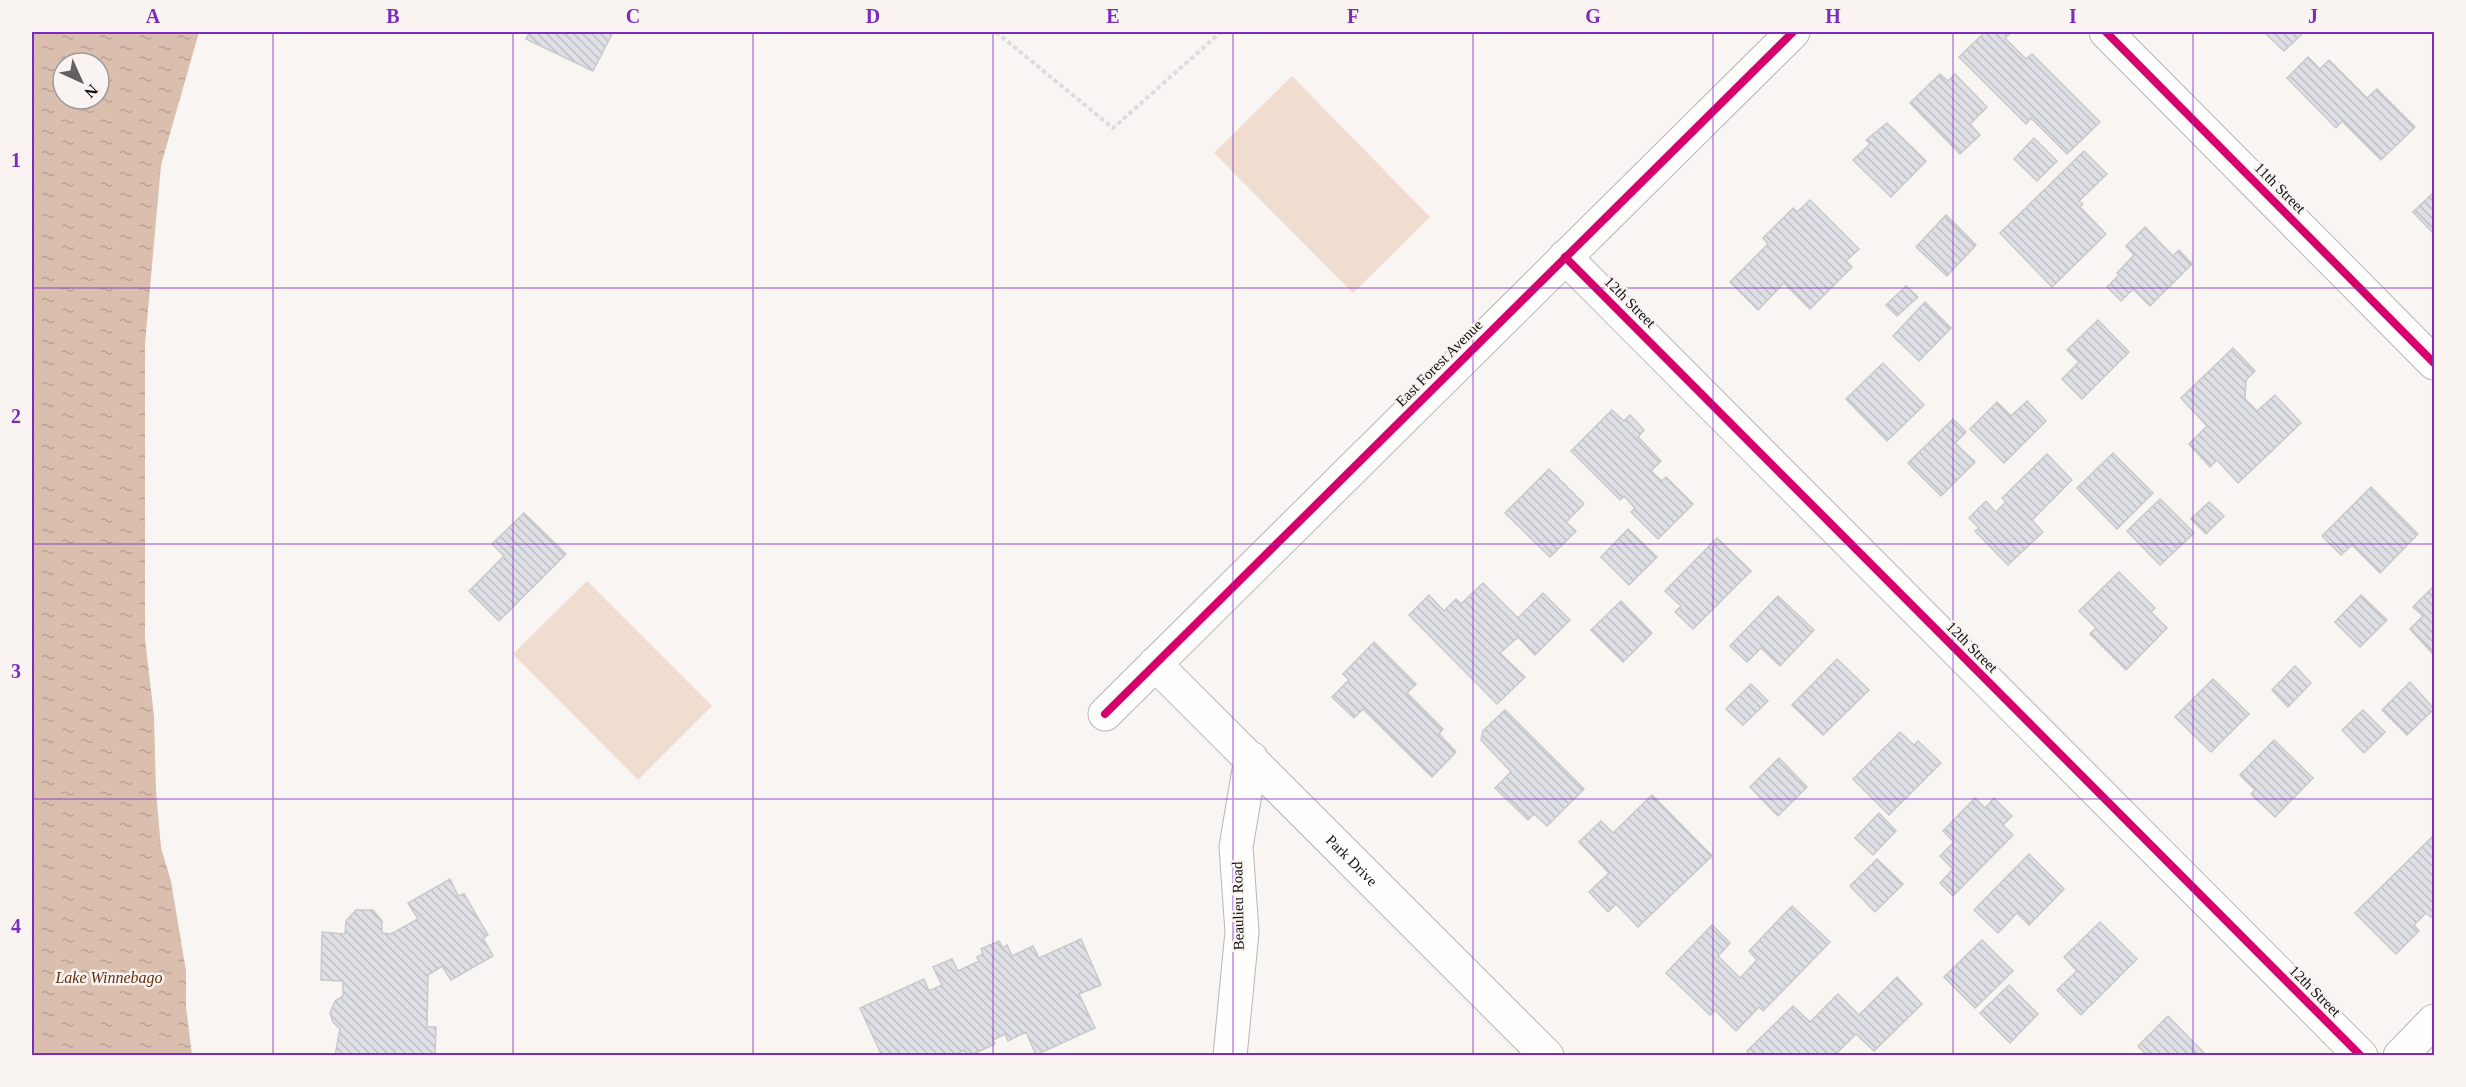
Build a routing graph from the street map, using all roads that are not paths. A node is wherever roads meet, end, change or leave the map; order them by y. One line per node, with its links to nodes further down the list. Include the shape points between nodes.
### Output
1 (1793, 32): 3 (street, East Forest Avenue)
2 (2106, 32): 4 (street, 11th Street)
3 (1565, 257): 5 (street, East Forest Avenue); 11 (street, 12th Street)
4 (2434, 363)
5 (1155, 664): 6 (street, East Forest Avenue); 7 (street, Park Drive)
6 (1105, 714)
7 (1251, 758): 9 (street, Beaulieu Road, via 1236,847 1242,932); 10 (street, Park Drive)
8 (2434, 1021): 12 (street)
9 (1230, 1056)
10 (1547, 1056)
11 (2361, 1056)
12 (2400, 1056)

